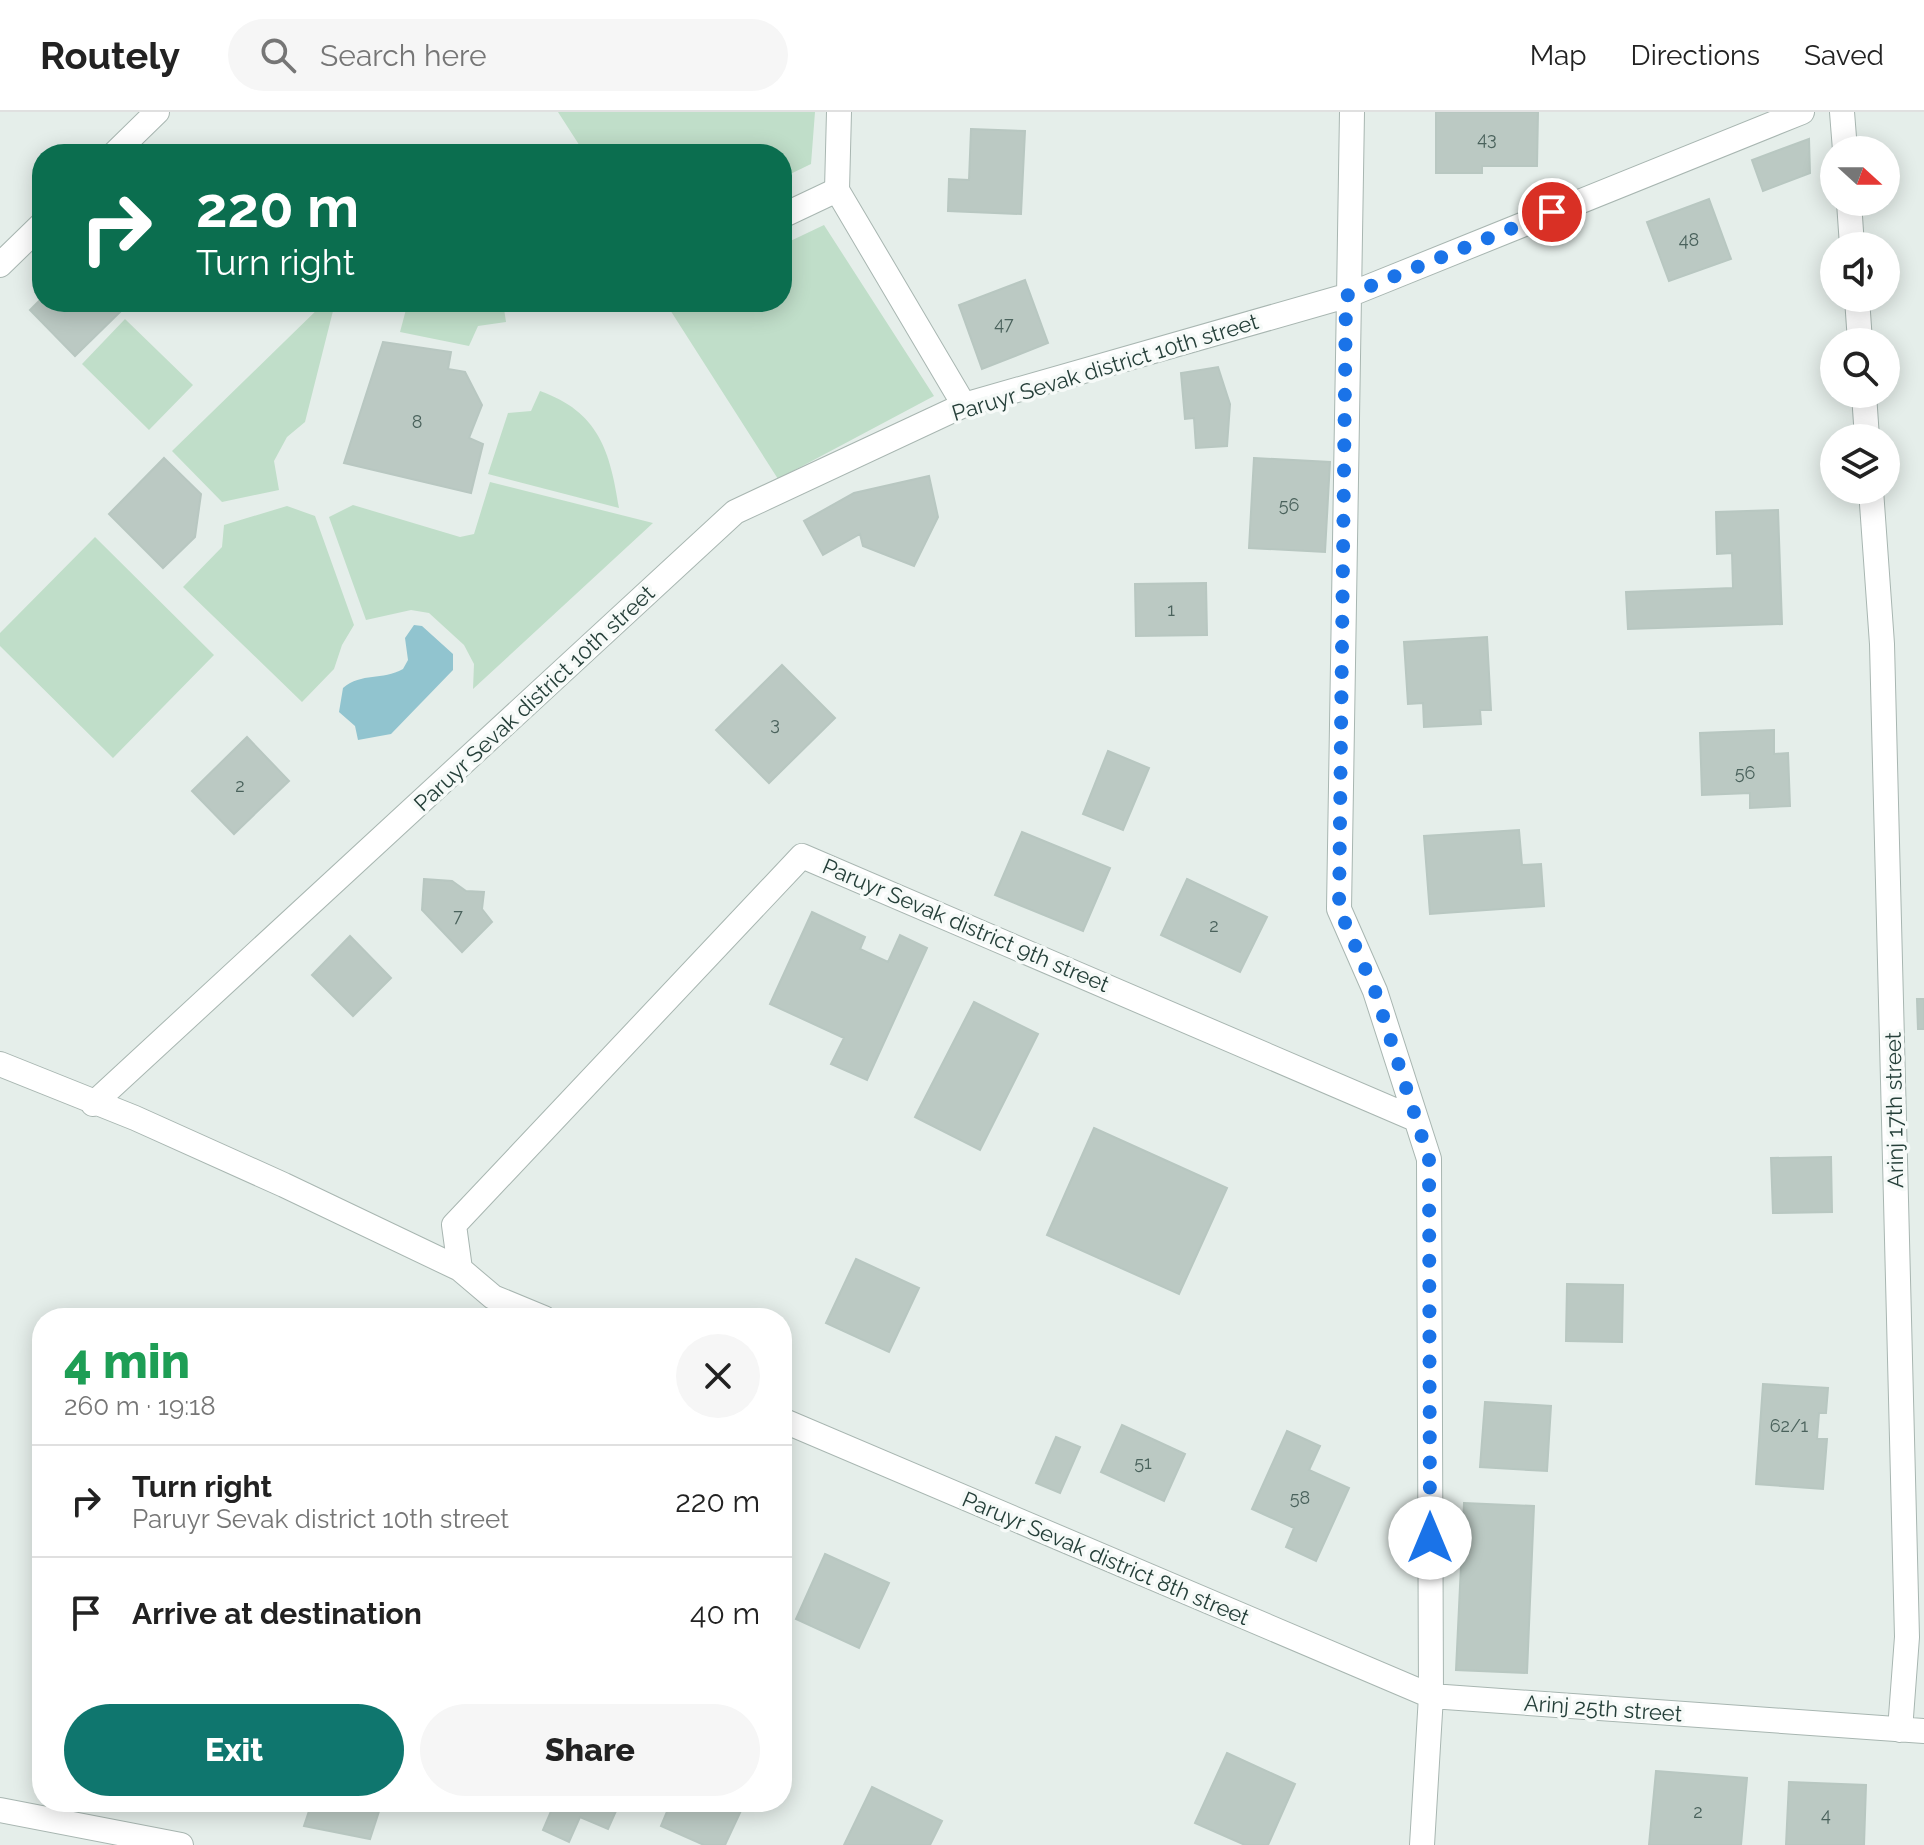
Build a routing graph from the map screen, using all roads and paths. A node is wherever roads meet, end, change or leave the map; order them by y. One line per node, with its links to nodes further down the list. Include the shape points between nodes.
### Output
1 (157, 112): 7 (street)
2 (839, 112): 8 (street)
3 (1352, 112): 12 (street)
4 (1802, 112): 12 (street, Paruyr Sevak district 10th street)
5 (1842, 112): 6 (street)
6 (1844, 136)
7 (124, 144)
8 (837, 190): 9 (street); 13 (street)
9 (792, 211)
10 (32, 234): 11 (street)
11 (0, 265)
12 (1346, 296): 13 (street, Paruyr Sevak district 10th street); 17 (street, via 1339,909 1375,991)
13 (964, 405): 16 (street, Paruyr Sevak district 10th street, via 735,512)
14 (1872, 504): 22 (street, Arinj 17th street, via 1882,644)
15 (0, 1064): 16 (street)
16 (93, 1104): 18 (street, via 271,1179)
17 (1415, 1119): 18 (street, Paruyr Sevak district 9th street, via 802,856 454,1225); 21 (street, via 1429,1159)
18 (460, 1269): 19 (street, via 493,1297)
19 (520, 1308)
20 (792, 1424): 21 (street, Paruyr Sevak district 8th street)
21 (1431, 1696): 22 (street, Arinj 25th street); 25 (street)
22 (1912, 1730)
23 (0, 1810): 24 (street)
24 (181, 1845)
25 (1422, 1845)

